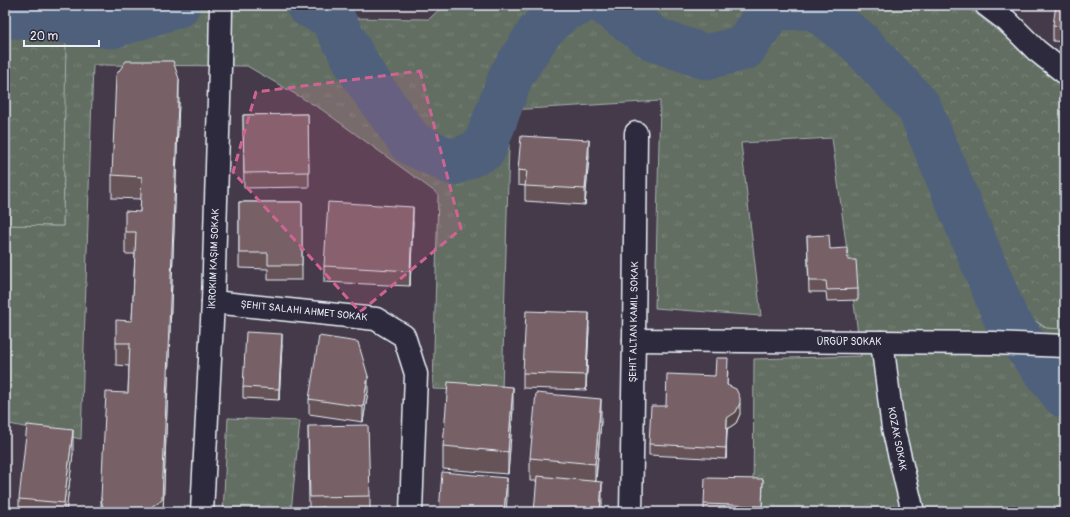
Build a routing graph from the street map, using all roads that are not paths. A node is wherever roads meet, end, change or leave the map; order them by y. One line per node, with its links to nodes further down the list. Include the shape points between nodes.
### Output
1 (221, 5): 6 (street, İKROKIM KAŞIM SOKAK)
2 (986, 5): 3 (street)
3 (1011, 13): 4 (street, via 1036,50)
4 (1065, 73)
5 (636, 133): 7 (street, ŞEHIT ALTAN KAMIL SOKAK)
6 (213, 302): 10 (street, İKROKIM KAŞIM SOKAK); 11 (street, ŞEHIT SALAHI AHMET SOKAK, via 376,319 404,336 416,374)
7 (634, 340): 8 (street, ÜRGÜP SOKAK); 12 (street, ŞEHIT ALTAN KAMIL SOKAK)
8 (882, 342): 9 (street, ÜRGÜP SOKAK); 13 (street, KOZAK SOKAK, via 893,428)
9 (1057, 346)
10 (202, 512)
11 (411, 512)
12 (631, 512)
13 (914, 512)

